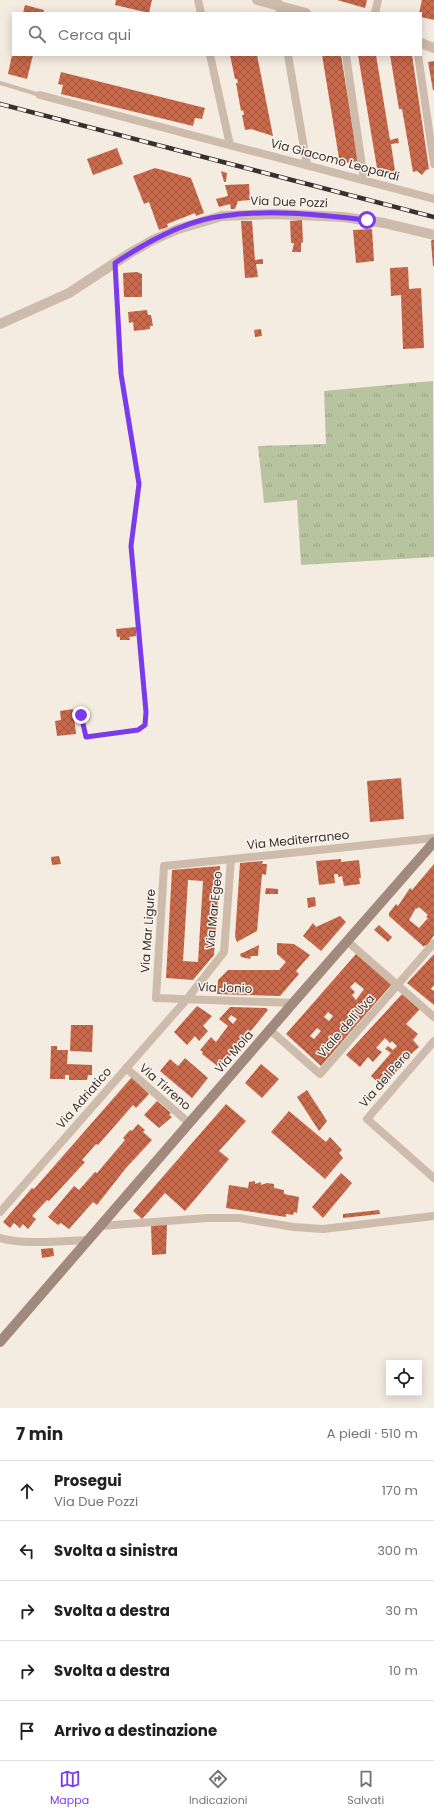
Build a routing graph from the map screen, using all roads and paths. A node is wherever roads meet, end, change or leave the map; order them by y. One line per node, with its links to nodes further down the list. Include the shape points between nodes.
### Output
1 (198, 0): 5 (street)
2 (257, 0): 4 (street)
3 (378, 0): 7 (street)
4 (279, 6): 6 (street)
5 (201, 12)
6 (302, 12)
7 (375, 12)
8 (422, 44): 9 (street)
9 (434, 48)
10 (210, 56): 16 (street)
11 (288, 56): 18 (street)
12 (346, 56): 19 (street)
13 (418, 56): 17 (street)
14 (0, 83): 15 (lane)
15 (40, 95): 16 (street, Via Giacomo Leopardi)
16 (230, 145): 18 (street, Via Giacomo Leopardi)
17 (434, 164)
18 (308, 165): 19 (street, Via Giacomo Leopardi)
19 (364, 180): 20 (street, Via Giacomo Leopardi)
20 (434, 199)
21 (434, 235): 22 (street, Via Due Pozzi, via 384,222 343,217 276,214 222,216 172,232)
22 (115, 263): 23 (street, Via Due Pozzi, via 69,293); 24 (lane, via 121,374 139,484 131,546 146,712 145,725 138,730 86,737)
23 (0, 324)
24 (81, 715)
25 (434, 838): 27 (street, Via Mediterraneo)
26 (434, 842): 29 (main road, Via Mola)
27 (231, 859): 28 (street, Via Mediterraneo); 33 (street, Via Mar Egeo, via 224,952)
28 (164, 866): 32 (street, Via Mar Ligure)
29 (348, 941): 31 (street); 34 (main road, Via Mola)
30 (434, 943): 31 (street, Viale dell'Uva)
31 (397, 984): 35 (street); 36 (street, Viale dell'Uva, via 320,1074)
32 (156, 998): 33 (street, Via Jonio)
33 (187, 999): 34 (street, Via Jonio); 38 (street, Via Adriatico)
34 (293, 1003): 36 (main road, Via Mola)
35 (434, 1017)
36 (270, 1030): 39 (main road, Via Mola)
37 (434, 1041): 40 (street, Via del Pero, via 366,1119)
38 (126, 1068): 39 (street, Via Tirreno); 41 (street, Via Adriatico)
39 (189, 1123): 43 (main road, Via Mola)
40 (434, 1178)
41 (0, 1212)
42 (434, 1216): 43 (street, via 323,1229 239,1218)
43 (100, 1226): 45 (main road, Via Mola)
44 (0, 1238): 45 (street)
45 (88, 1240): 46 (main road, Via Mola)
46 (0, 1342)

